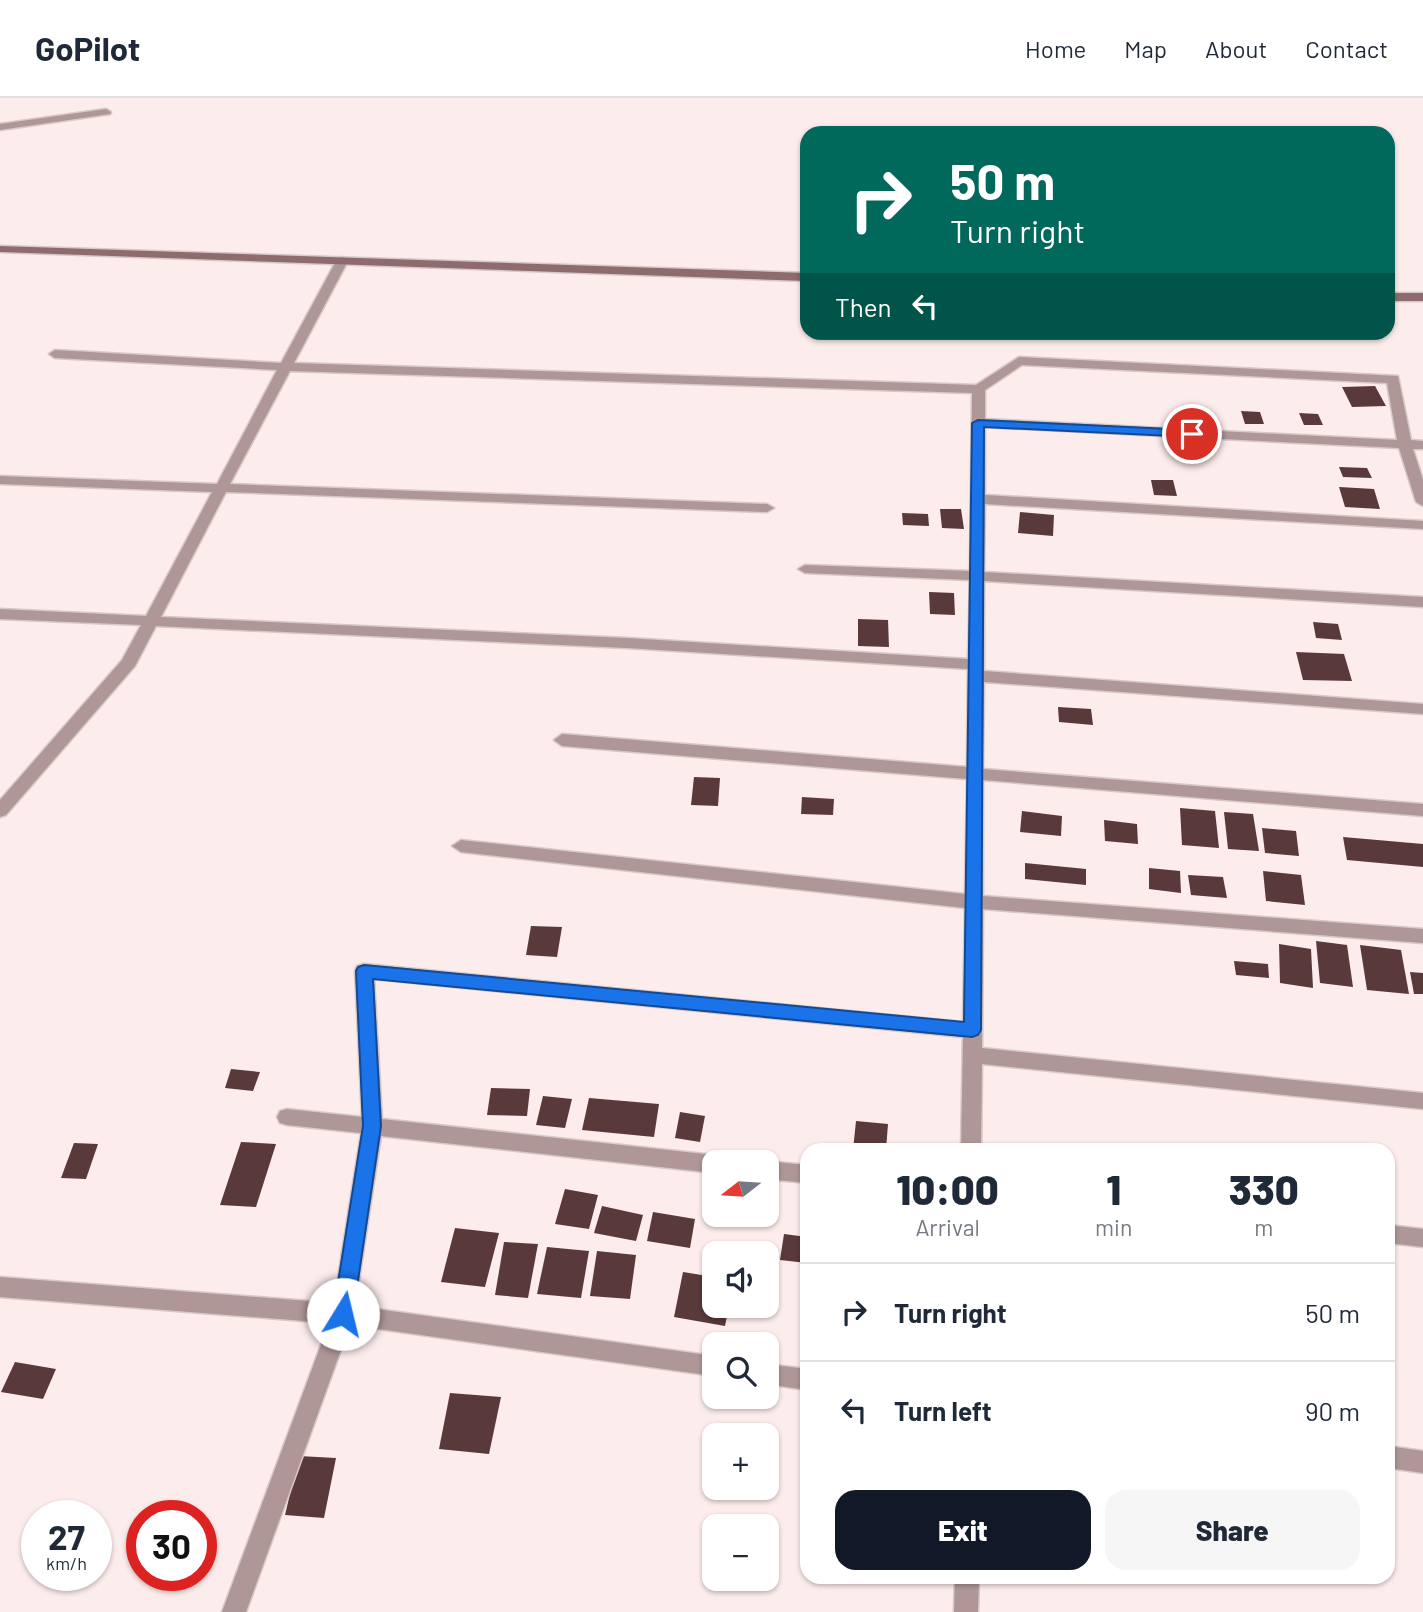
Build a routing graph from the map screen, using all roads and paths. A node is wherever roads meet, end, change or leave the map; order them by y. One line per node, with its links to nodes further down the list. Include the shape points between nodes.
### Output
1 (106, 112): 2 (street)
2 (0, 127)
3 (0, 249): 4 (main road)
4 (342, 261): 5 (main road); 9 (street)
5 (800, 277)
6 (1395, 297): 7 (main road)
7 (1423, 297)
8 (55, 354): 9 (street)
9 (285, 367): 10 (street); 15 (street)
10 (979, 389): 11 (street); 12 (street, via 1019,361 1394,379)
11 (978, 423): 12 (street); 16 (street)
12 (1405, 444): 13 (street); 17 (street)
13 (1423, 445)
14 (0, 480): 15 (street)
15 (220, 490): 18 (street); 24 (street)
16 (978, 499): 19 (street); 21 (street)
17 (1423, 502)
18 (767, 508)
19 (1423, 525)
20 (805, 569): 21 (street)
21 (977, 576): 22 (street); 25 (street)
22 (1423, 602)
23 (0, 614): 24 (street)
24 (150, 621): 25 (street, via 626,643); 30 (street, via 129,662)
25 (976, 670): 26 (street); 28 (street)
26 (1423, 709)
27 (562, 740): 28 (street)
28 (975, 774): 29 (street); 32 (street)
29 (1423, 810)
30 (0, 811)
31 (461, 846): 32 (street)
32 (974, 902): 33 (street); 34 (street)
33 (1423, 936)
34 (972, 1030): 35 (street); 38 (street, via 364,971)
35 (972, 1055): 36 (street); 39 (street)
36 (1423, 1101)
37 (287, 1117): 38 (street)
38 (372, 1126): 40 (street); 46 (street)
39 (971, 1143)
40 (702, 1163)
41 (779, 1171): 42 (street)
42 (800, 1173)
43 (1395, 1235): 44 (street)
44 (1423, 1238)
45 (0, 1287): 46 (street)
46 (343, 1314): 47 (street); 53 (street)
47 (702, 1364)
48 (779, 1376): 49 (street)
49 (800, 1379)
50 (1395, 1458): 51 (street)
51 (1423, 1462)
52 (967, 1584): 54 (street)
53 (234, 1612)
54 (967, 1612)

